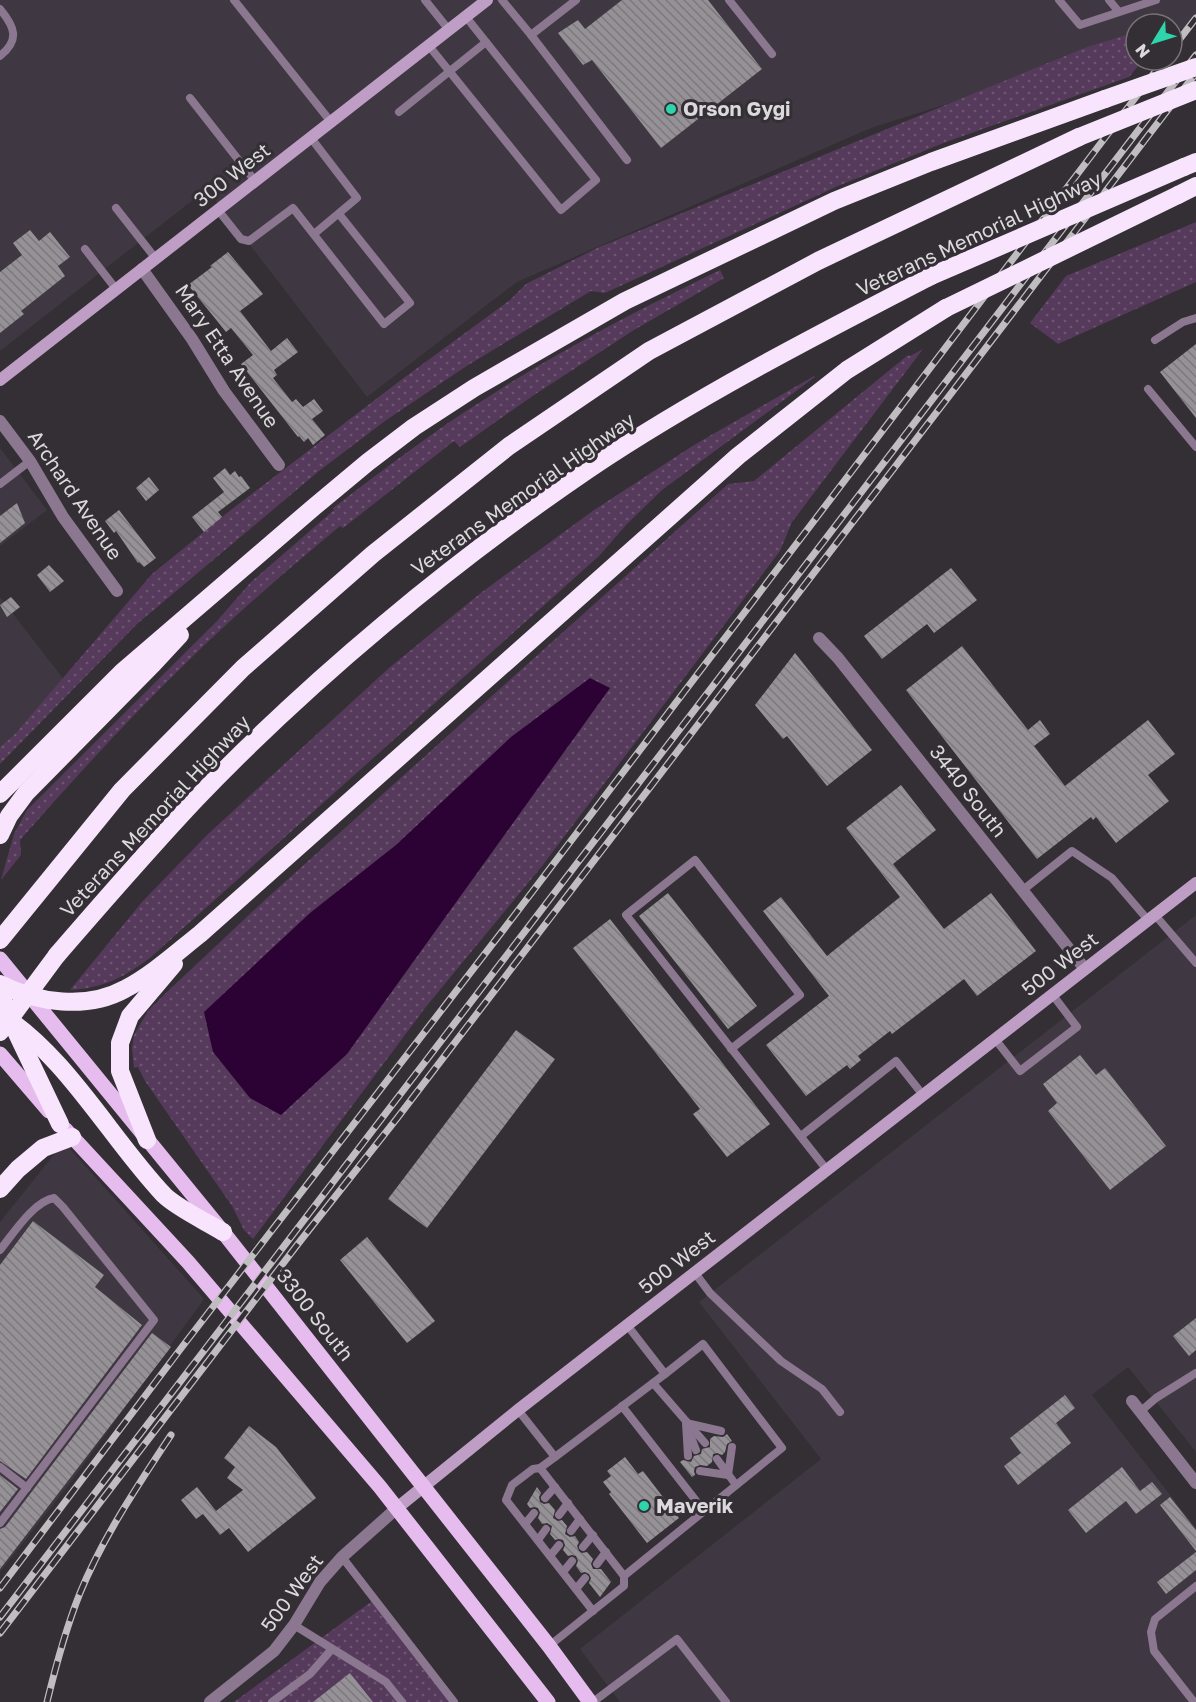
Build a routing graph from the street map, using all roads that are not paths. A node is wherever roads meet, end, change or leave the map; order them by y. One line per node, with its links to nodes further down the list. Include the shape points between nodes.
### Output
1 (234, 0): 24 (lane)
2 (426, 0): 13 (lane)
3 (488, 0): 12 (main road, 300 West)
4 (502, 0): 14 (lane)
5 (576, 0): 14 (lane)
6 (729, 0): 17 (lane)
7 (1059, 0): 11 (lane, via 1080,25)
8 (1109, 0): 11 (lane)
9 (1156, 0): 11 (lane)
10 (0, 9): 18 (lane, via 9,19 14,35 10,48)
11 (1119, 12)
12 (466, 17): 13 (main road, 300 West); 15 (lane)
13 (449, 30): 16 (main road, 300 West)
14 (531, 35): 26 (lane)
15 (486, 42): 20 (lane); 20 (lane, via 596,180 561,210)
16 (429, 46): 20 (lane); 24 (main road, 300 West)
17 (772, 54)
18 (0, 56)
19 (1196, 67): 47 (highway, bridge, via 834,201 625,301 414,427)
20 (449, 71): 23 (lane)
21 (1196, 90): 56 (highway, Veterans Memorial Highway, bridge, via 1078,137 818,261 660,345 509,446 372,554 243,668 122,790)
22 (190, 99): 28 (lane)
23 (399, 112)
24 (331, 122): 25 (main road, 300 West)
25 (311, 138): 28 (main road, 300 West); 32 (lane, via 357,198)
26 (627, 160)
27 (1190, 165): 64 (highway, Veterans Memorial Highway, bridge, via 931,276 783,353 590,469 416,598 258,737 128,873)
28 (255, 182): 31 (main road, 300 West)
29 (1196, 186): 55 (highway, bridge, via 946,308 847,370 738,456)
30 (116, 208): 35 (lane)
31 (218, 210): 33 (lane, via 241,239 249,242 293,207); 35 (main road, 300 West)
32 (339, 214): 33 (lane); 33 (lane, via 410,303 384,324)
33 (314, 234)
34 (85, 249): 37 (lane)
35 (156, 258): 36 (main road, 300 West)
36 (142, 269): 37 (main road, 300 West); 45 (street, Mary Etta Avenue)
37 (116, 289): 40 (main road, 300 West)
38 (1196, 318): 39 (lane)
39 (1155, 340)
40 (0, 380)
41 (1148, 389): 43 (lane)
42 (0, 421): 44 (street, Archard Avenue)
43 (1196, 447)
44 (30, 460): 46 (lane); 48 (street, Archard Avenue, via 63,517)
45 (279, 465)
46 (0, 484)
47 (225, 585): 50 (highway, via 122,672); 51 (highway, via 26,793)
48 (117, 591)
49 (819, 638): 53 (street, 3440 South)
50 (0, 794)
51 (0, 836)
52 (1196, 883): 54 (main road, 500 West)
53 (1023, 890): 54 (lane, via 1072,851 1112,878); 59 (street, 3440 South)
54 (1152, 918): 58 (lane); 59 (main road, 500 West)
55 (200, 934): 63 (highway, via 140,980 104,997 66,1002); 71 (highway, via 130,1016 120,1044 120,1071)
56 (0, 940)
57 (0, 959): 63 (main road, 3300 South)
58 (1196, 963)
59 (1085, 969): 62 (main road, 500 West)
60 (0, 984): 63 (highway)
61 (0, 992): 64 (highway)
62 (1052, 994): 65 (main road, 500 West); 65 (lane, via 1077,1027 1069,1034 1020,1071)
63 (30, 996): 71 (main road, 3300 South)
64 (4, 1022): 69 (highway); 74 (highway, via 49,1055 166,1197)
65 (995, 1039): 68 (main road, 500 West)
66 (731, 1049): 66 (lane, via 626,915 695,860 800,995); 70 (lane)
67 (0, 1054): 69 (main road)
68 (923, 1095): 70 (lane, via 896,1061); 72 (main road, 500 West)
69 (66, 1130): 73 (highway); 105 (main road, via 188,1262)
70 (801, 1136): 72 (lane)
71 (147, 1140): 74 (main road, 3300 South)
72 (827, 1170): 76 (main road, 500 West)
73 (0, 1189)
74 (223, 1232): 100 (main road, 3300 South)
75 (0, 1250): 102 (lane, via 45,1199 54,1198 154,1320)
76 (695, 1273): 77 (main road, 500 West); 84 (lane, via 710,1293 781,1361 822,1389)
77 (627, 1325): 79 (lane); 83 (main road, 500 West)
78 (1196, 1373): 85 (lane)
79 (665, 1374): 80 (lane); 99 (lane, via 703,1344 782,1448)
80 (653, 1383): 82 (lane); 86 (lane)
81 (1132, 1401): 85 (street)
82 (622, 1406): 91 (lane); 106 (lane)
83 (518, 1410): 91 (lane); 100 (main road, 500 West)
84 (840, 1412)
85 (1141, 1412): 98 (street)
86 (686, 1423): 87 (lane); 88 (lane); 90 (lane)
87 (718, 1433)
88 (705, 1443)
89 (729, 1449): 97 (lane)
90 (692, 1453)
91 (555, 1456): 95 (lane)
92 (717, 1459): 97 (lane)
93 (708, 1465): 97 (lane)
94 (0, 1467): 102 (lane)
95 (540, 1468): 101 (lane); 111 (lane, via 512,1485 506,1500)
96 (700, 1471): 97 (lane)
97 (728, 1475): 99 (lane)
98 (1196, 1483)
99 (736, 1485): 106 (lane)
100 (422, 1486): 105 (main road, 500 West); 130 (main road, 3300 South)
101 (555, 1487): 103 (lane); 104 (lane)
102 (27, 1488): 110 (lane)
103 (545, 1498)
104 (568, 1503): 108 (lane); 109 (lane)
105 (397, 1508): 120 (street, 500 West); 136 (main road)
106 (704, 1511): 124 (lane)
107 (534, 1513): 111 (lane)
108 (558, 1515)
109 (580, 1519): 113 (lane); 114 (lane)
110 (0, 1523)
111 (525, 1524): 115 (lane)
112 (546, 1529): 115 (lane)
113 (571, 1531)
114 (593, 1535): 117 (lane); 118 (lane)
115 (538, 1540): 119 (lane)
116 (559, 1545): 119 (lane)
117 (583, 1546)
118 (606, 1552): 122 (lane); 124 (lane)
119 (550, 1556): 123 (lane)
120 (342, 1557): 129 (street, 500 West, via 320,1582); 135 (lane)
121 (572, 1561): 123 (lane)
122 (597, 1564)
123 (563, 1572): 127 (lane)
124 (624, 1576): 128 (lane, via 624,1586)
125 (585, 1578): 127 (lane)
126 (1196, 1586): 139 (lane, via 1155,1619 1152,1632 1154,1651)
127 (576, 1590): 128 (lane)
128 (593, 1611): 130 (lane)
129 (294, 1625): 131 (lane); 132 (street, 500 West, via 274,1651)
130 (549, 1646): 137 (main road, 3300 South)
131 (331, 1650): 133 (lane, via 310,1674); 134 (lane, via 386,1682)
132 (210, 1702)
133 (272, 1702)
134 (402, 1702)
135 (454, 1702)
136 (548, 1702)
137 (592, 1702): 138 (lane, via 677,1639)
138 (726, 1702)
139 (1194, 1702)

